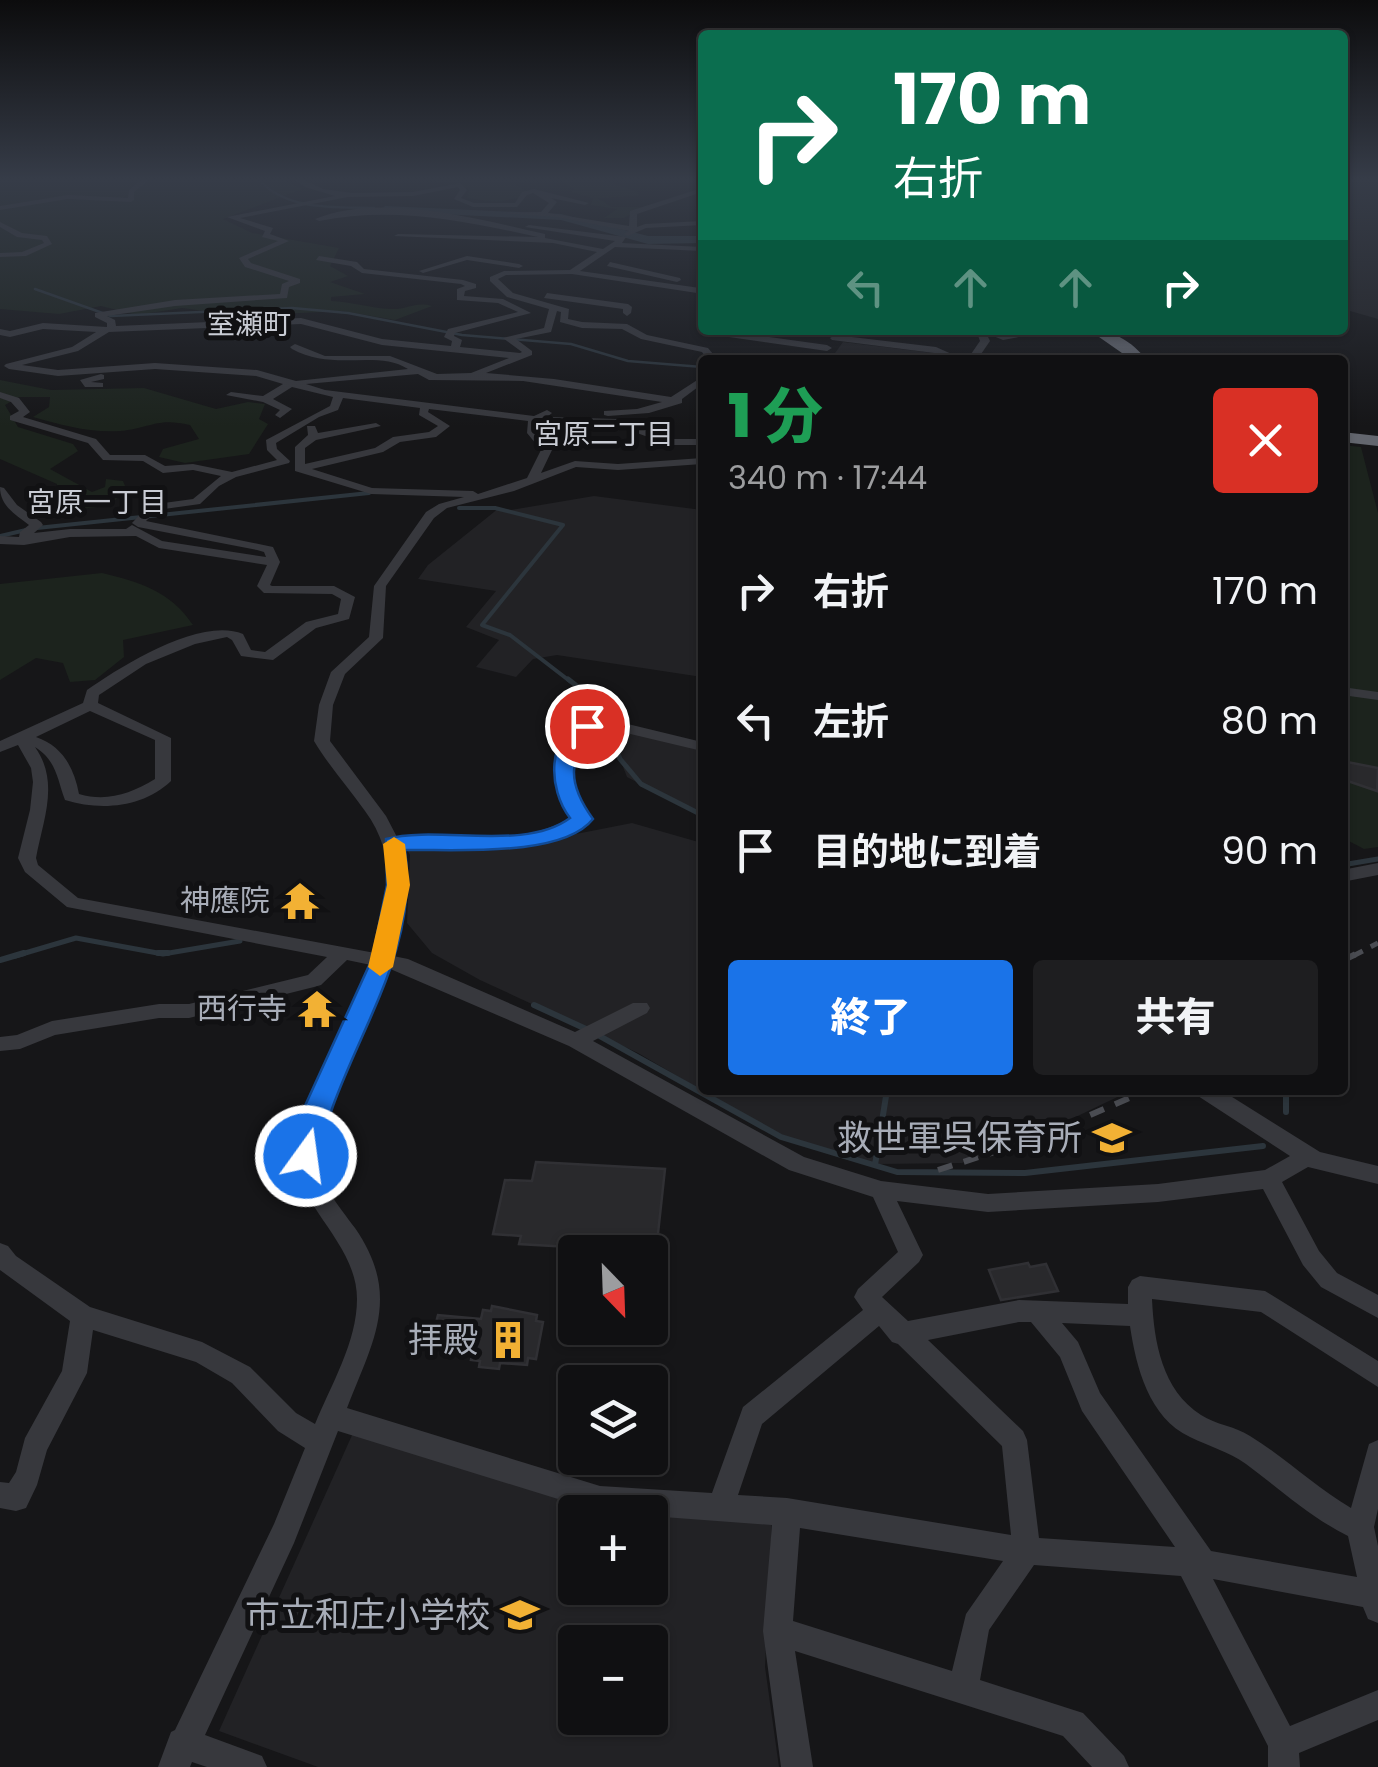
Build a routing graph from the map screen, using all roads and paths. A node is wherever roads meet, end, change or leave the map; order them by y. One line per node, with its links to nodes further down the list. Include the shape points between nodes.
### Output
1 (244, 260): 16 (street, via 297,281 285,286 284,296 98,315)
2 (334, 260): 9 (street)
3 (473, 260): 9 (street)
4 (491, 260): 8 (street)
5 (654, 260): 7 (street)
6 (588, 261): 7 (street); 8 (street)
7 (640, 270): 10 (street)
8 (573, 271): 10 (street); 13 (street, via 495,276)
9 (408, 275): 26 (street, via 463,282 473,286 461,289 460,298 527,313 450,331)
10 (674, 283): 11 (street)
11 (698, 285)
12 (633, 294): 13 (street, via 624,308)
13 (510, 295): 14 (street)
14 (554, 308): 27 (street, via 566,311 564,320 574,324 624,326); 32 (street, via 548,330 508,338 528,353)
15 (192, 325): 16 (street); 17 (street); 26 (street, via 300,321 382,342)
16 (111, 328): 18 (street); 33 (street, via 75,349)
17 (174, 329)
18 (0, 332)
19 (717, 335): 28 (street, via 709,342)
20 (741, 335): 25 (street)
21 (840, 335): 23 (street)
22 (1105, 335): 31 (highway)
23 (835, 338): 25 (street); 30 (street)
24 (296, 347): 34 (street, via 331,360 380,358)
25 (827, 348): 29 (street)
26 (455, 350): 32 (street); 34 (street)
27 (709, 355)
28 (718, 355)
29 (822, 355)
30 (948, 355)
31 (1135, 355)
32 (520, 356): 35 (street)
33 (4, 367): 37 (street, via 73,373 161,366 256,373)
34 (414, 368): 36 (street); 37 (street)
35 (474, 374): 36 (street); 44 (street)
36 (438, 376): 40 (street)
37 (288, 384): 39 (street, via 186,370 85,380); 40 (street); 43 (street)
38 (698, 384): 44 (street)
39 (100, 386)
40 (340, 393): 45 (street); 49 (street, via 334,408)
41 (0, 395): 58 (street, via 24,412 14,418 92,441 107,458)
42 (230, 395): 43 (street)
43 (265, 399): 46 (street, via 288,409)
44 (678, 401): 48 (street, via 656,411)
45 (426, 404): 48 (street); 53 (street, via 423,413 445,426 432,435)
46 (280, 416)
47 (360, 416): 50 (street)
48 (538, 416): 54 (street, via 616,422 676,443); 59 (street, via 532,432 547,450)
49 (307, 418): 51 (street); 58 (street, via 293,434 270,442 285,461)
50 (376, 426): 51 (street); 53 (street)
51 (313, 436): 57 (street, via 300,447)
52 (1348, 438): 55 (highway)
53 (397, 439): 57 (street, via 379,450)
54 (698, 442)
55 (1378, 442)
56 (698, 461): 59 (street, via 575,464)
57 (300, 469): 61 (street, via 370,492)
58 (232, 475): 64 (street, via 196,502 153,507)
59 (532, 480): 62 (street)
60 (0, 490): 65 (street, via 38,525 24,535)
61 (426, 492): 62 (street); 63 (street)
62 (478, 496): 63 (street)
63 (430, 515): 73 (street, via 380,586 376,638 338,672 320,731)
64 (136, 528): 65 (street); 69 (street, via 159,544 274,562 263,586 268,590 334,590 348,596 344,616 311,626 268,657 246,653 229,633 155,650 92,693)
65 (52, 536): 66 (street)
66 (0, 540)
67 (1348, 691): 68 (street)
68 (1378, 696)
69 (90, 705): 70 (street); 70 (street, via 163,738 164,781 111,804 89,804 72,798 68,773 45,743)
70 (21, 738): 72 (street); 76 (street, via 36,756 44,789 26,858 73,903)
71 (698, 745): 73 (street, via 604,722 572,737 565,754 566,800 582,819 570,828 528,840)
72 (0, 747)
73 (394, 844): 77 (street, via 399,885)
74 (1378, 869): 75 (street)
75 (1348, 875)
76 (344, 952): 77 (street); 80 (street, via 314,980 189,1011 52,1028)
77 (384, 959): 79 (street); 94 (street, via 306,1144 321,1195 367,1268 372,1296)
78 (640, 1008): 79 (street)
79 (576, 1041): 85 (street, via 749,1141)
80 (0, 1044)
81 (1213, 1095): 82 (street)
82 (1308, 1156): 83 (street); 84 (street)
83 (1378, 1175)
84 (1269, 1179): 85 (street, via 988,1203); 87 (street, via 1329,1280)
85 (882, 1190): 88 (street, via 911,1255 866,1298)
86 (0, 1253): 91 (street)
87 (1378, 1307)
88 (879, 1311): 92 (street); 98 (street, via 752,1416)
89 (1036, 1312): 90 (street); 92 (street); 102 (street, via 1068,1350 1090,1402)
90 (1140, 1315): 93 (street, via 1140,1287 1265,1302); 100 (street, via 1168,1408 1195,1427 1238,1442 1320,1509)
91 (83, 1316): 95 (street, via 202,1353 241,1376 287,1422); 97 (street, via 74,1372 34,1447 28,1476 16,1498)
92 (902, 1334): 101 (street, via 1014,1440)
93 (1378, 1376)
94 (331, 1416): 95 (street); 98 (street, via 600,1499)
95 (320, 1442): 107 (street)
96 (1378, 1453): 100 (street)
97 (0, 1495)
98 (722, 1506): 99 (street)
99 (787, 1512): 101 (street); 104 (street)
100 (1360, 1526): 103 (street)
101 (1027, 1552): 102 (street); 105 (street, via 976,1624)
102 (1196, 1562): 103 (street); 108 (street)
103 (1376, 1602)
104 (778, 1631): 105 (street); 110 (street)
105 (964, 1688): 111 (street, via 1072,1724)
106 (1378, 1705): 108 (street)
107 (178, 1755): 109 (street)
108 (1284, 1755)
109 (251, 1767)
110 (796, 1767)
111 (1114, 1767)

